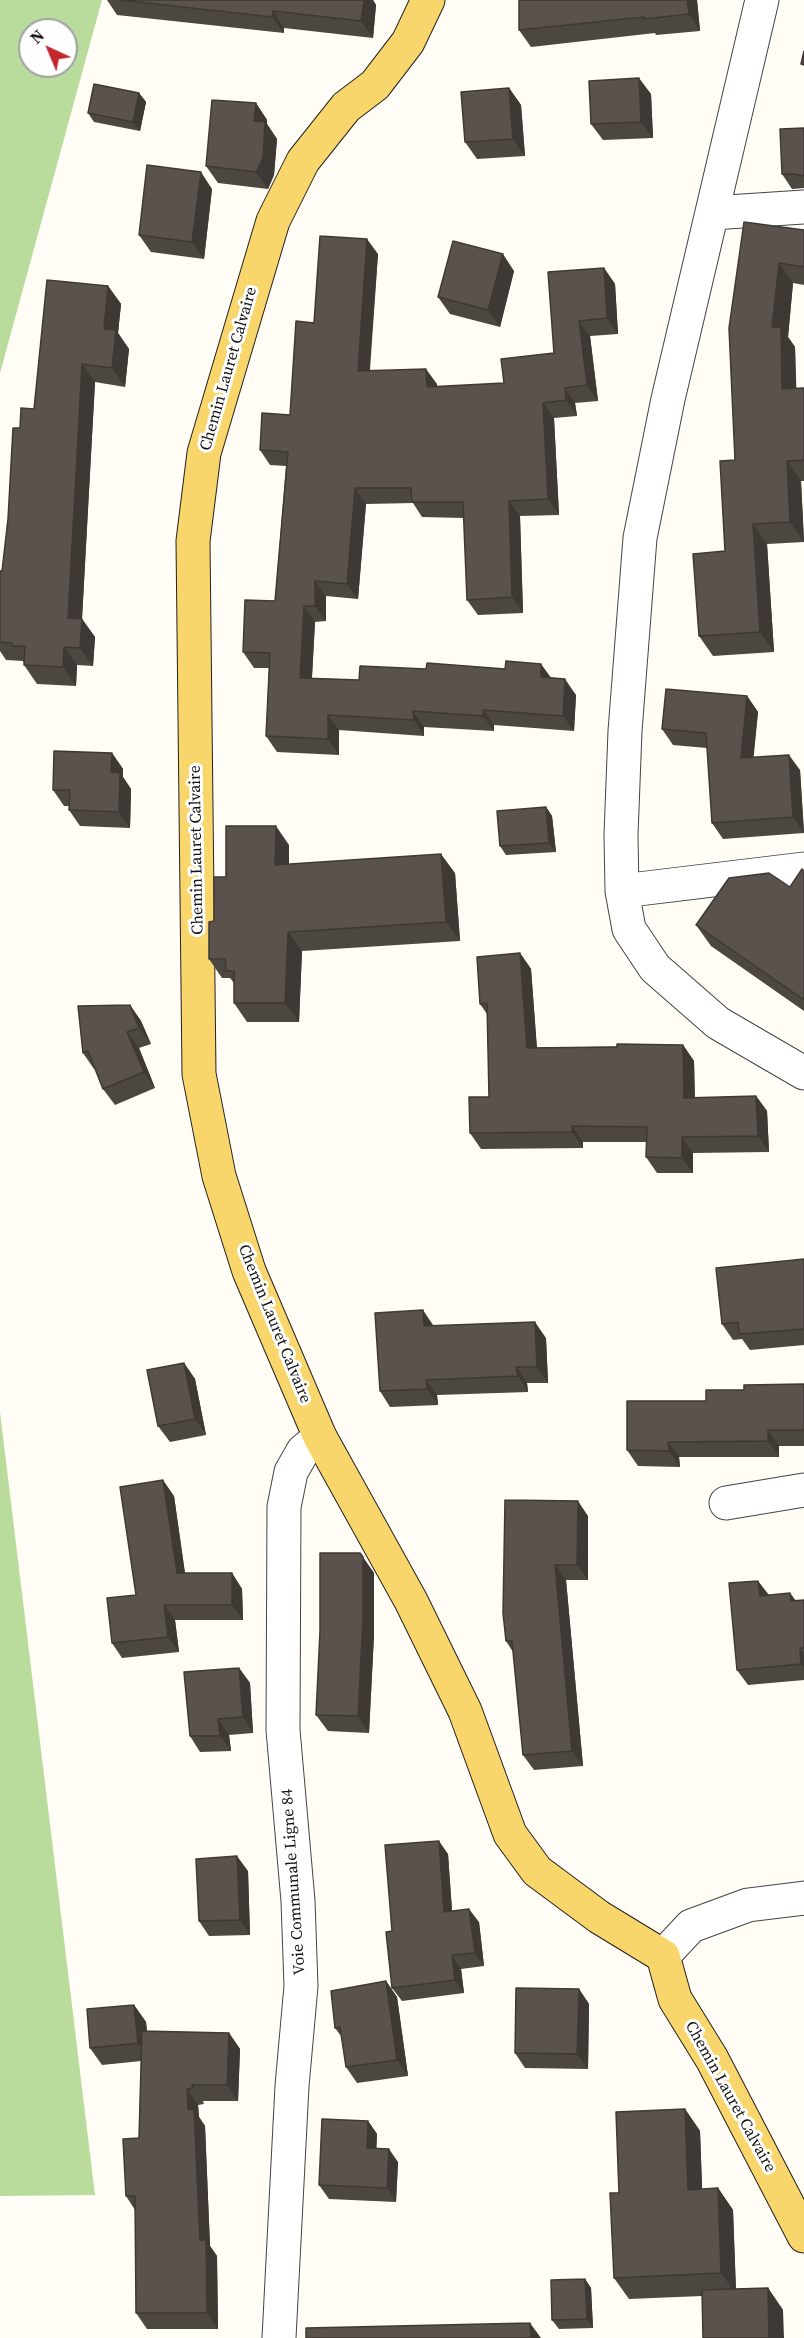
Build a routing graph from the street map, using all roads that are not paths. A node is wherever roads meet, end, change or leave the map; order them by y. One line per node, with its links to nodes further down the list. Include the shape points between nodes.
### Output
1 (428, 0): 8 (main road, Chemin Lauret Calvaire, via 408,42 375,85 346,107 303,160 273,221 204,453 193,541 199,1074 219,1176 249,1271)
2 (762, 0): 4 (street)
3 (804, 207): 4 (street)
4 (712, 213): 6 (street, via 640,538 625,731)
5 (804, 869): 6 (street)
6 (622, 891): 7 (street, via 629,929 655,968 718,1023)
7 (804, 1072)
8 (320, 1437): 12 (main road, Chemin Lauret Calvaire, via 411,1601 465,1711 510,1834 537,1871 599,1917); 14 (street, Voie Communale Ligne 84, via 303,1451 291,1472 284,1507 283,1730 301,1986)
9 (804, 1490): 10 (street)
10 (726, 1503)
11 (804, 1898): 12 (street, via 748,1905 691,1926)
12 (663, 1956): 13 (main road, Chemin Lauret Calvaire, via 675,1999 712,2059)
13 (804, 2236)
14 (279, 2338)

